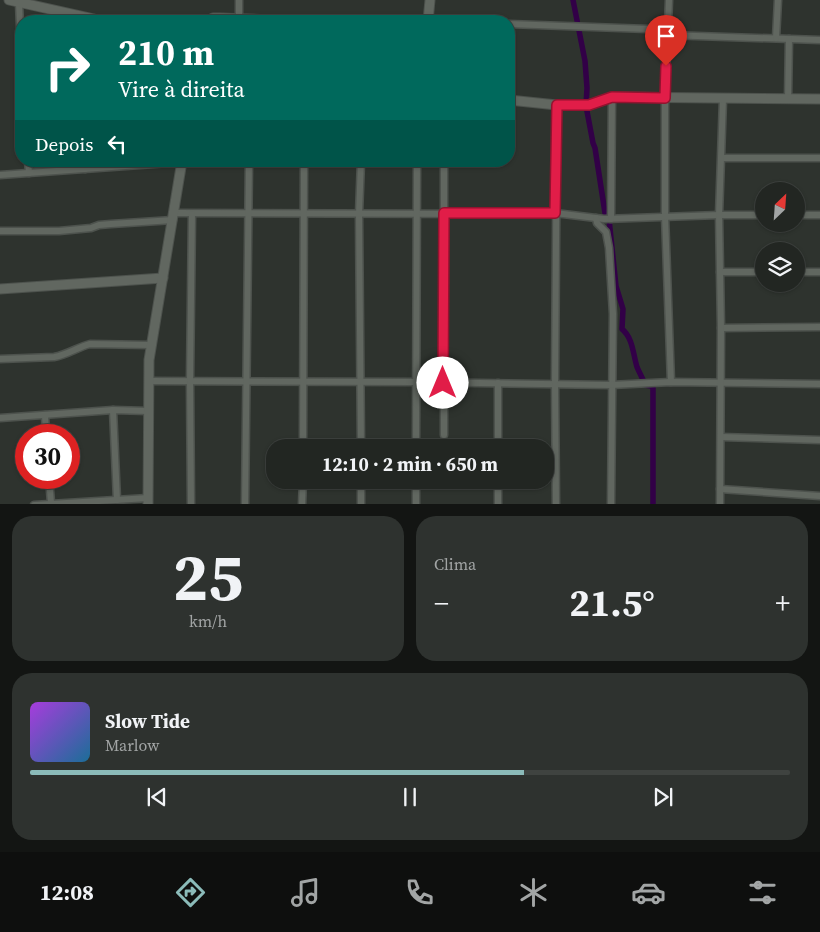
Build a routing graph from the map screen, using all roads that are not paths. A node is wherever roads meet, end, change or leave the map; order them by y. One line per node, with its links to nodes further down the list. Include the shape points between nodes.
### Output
1 (50, 0): 7 (street)
2 (240, 0): 10 (street)
3 (430, 0): 11 (street)
4 (669, 0): 13 (street)
5 (778, 0): 14 (street)
6 (14, 1): 7 (street); 8 (street)
7 (50, 10): 9 (street)
8 (16, 15)
9 (67, 15)
10 (239, 15)
11 (429, 15)
12 (515, 24): 13 (street, via 648,29)
13 (667, 35): 14 (street); 18 (street)
14 (776, 38): 15 (street)
15 (790, 39): 16 (street); 21 (street)
16 (820, 40)
17 (612, 97): 18 (street); 23 (street, via 586,105); 51 (street)
18 (665, 98): 19 (street); 49 (street)
19 (723, 99): 21 (street); 24 (street)
20 (820, 99): 21 (street)
21 (788, 100)
22 (515, 101): 23 (street)
23 (557, 105): 39 (street)
24 (722, 158): 25 (street); 44 (street)
25 (820, 158)
26 (28, 167): 35 (street)
27 (103, 167): 34 (street)
28 (181, 167): 48 (street)
29 (249, 167): 37 (street)
30 (304, 167): 41 (street)
31 (361, 167): 42 (street)
32 (417, 167): 43 (street)
33 (444, 167): 38 (street)
34 (85, 169): 35 (street)
35 (29, 173): 36 (street)
36 (0, 175)
37 (248, 212): 40 (street); 41 (street); 65 (street)
38 (444, 213): 39 (street); 43 (street); 70 (street)
39 (555, 213): 50 (street); 72 (street)
40 (192, 214): 48 (street); 64 (street)
41 (304, 214): 42 (street); 66 (street)
42 (359, 214): 43 (street); 67 (street)
43 (416, 214): 68 (street)
44 (719, 215): 45 (street); 49 (street); 53 (street)
45 (755, 215)
46 (805, 215): 47 (street)
47 (820, 215)
48 (174, 216): 52 (street, via 59,231); 57 (street)
49 (665, 216): 51 (street); 69 (street)
50 (596, 218): 51 (street); 75 (street, via 606,232 609,248 613,314)
51 (611, 219)
52 (0, 231)
53 (720, 272): 54 (street); 60 (street)
54 (755, 272)
55 (805, 272): 56 (street)
56 (820, 272)
57 (162, 278): 58 (street); 61 (street)
58 (0, 289)
59 (820, 327): 60 (street)
60 (721, 328): 73 (street)
61 (151, 345): 62 (street, via 90,344 54,357); 63 (street)
62 (0, 359)
63 (149, 381): 64 (street); 77 (street)
64 (190, 381): 65 (street); 99 (street)
65 (247, 381): 66 (street); 100 (street)
66 (304, 381): 67 (street); 83 (street)
67 (362, 382): 68 (street); 84 (street)
68 (417, 382): 70 (street); 85 (street)
69 (671, 382): 73 (street); 75 (street)
70 (443, 383): 71 (street); 81 (street)
71 (498, 383): 72 (street); 86 (street)
72 (555, 383): 75 (street); 105 (street)
73 (721, 384): 74 (street); 82 (street)
74 (820, 384)
75 (612, 385): 106 (street)
76 (113, 410): 77 (street); 78 (street); 95 (street)
77 (148, 411): 96 (street)
78 (44, 415): 79 (street); 80 (street)
79 (0, 418)
80 (45, 424)
81 (444, 435)
82 (720, 437): 87 (street); 93 (street)
83 (303, 439)
84 (362, 439)
85 (416, 439)
86 (498, 439)
87 (820, 440)
88 (50, 489): 97 (street)
89 (303, 489): 101 (street)
90 (361, 489): 102 (street)
91 (416, 489): 103 (street)
92 (498, 489): 104 (street)
93 (720, 489): 94 (street); 107 (street)
94 (820, 496)
95 (118, 500): 96 (street); 97 (street)
96 (148, 501)
97 (51, 503): 98 (street)
98 (34, 504)
99 (191, 504)
100 (245, 504)
101 (302, 504)
102 (361, 504)
103 (416, 504)
104 (498, 504)
105 (556, 504)
106 (611, 504)
107 (720, 504)

